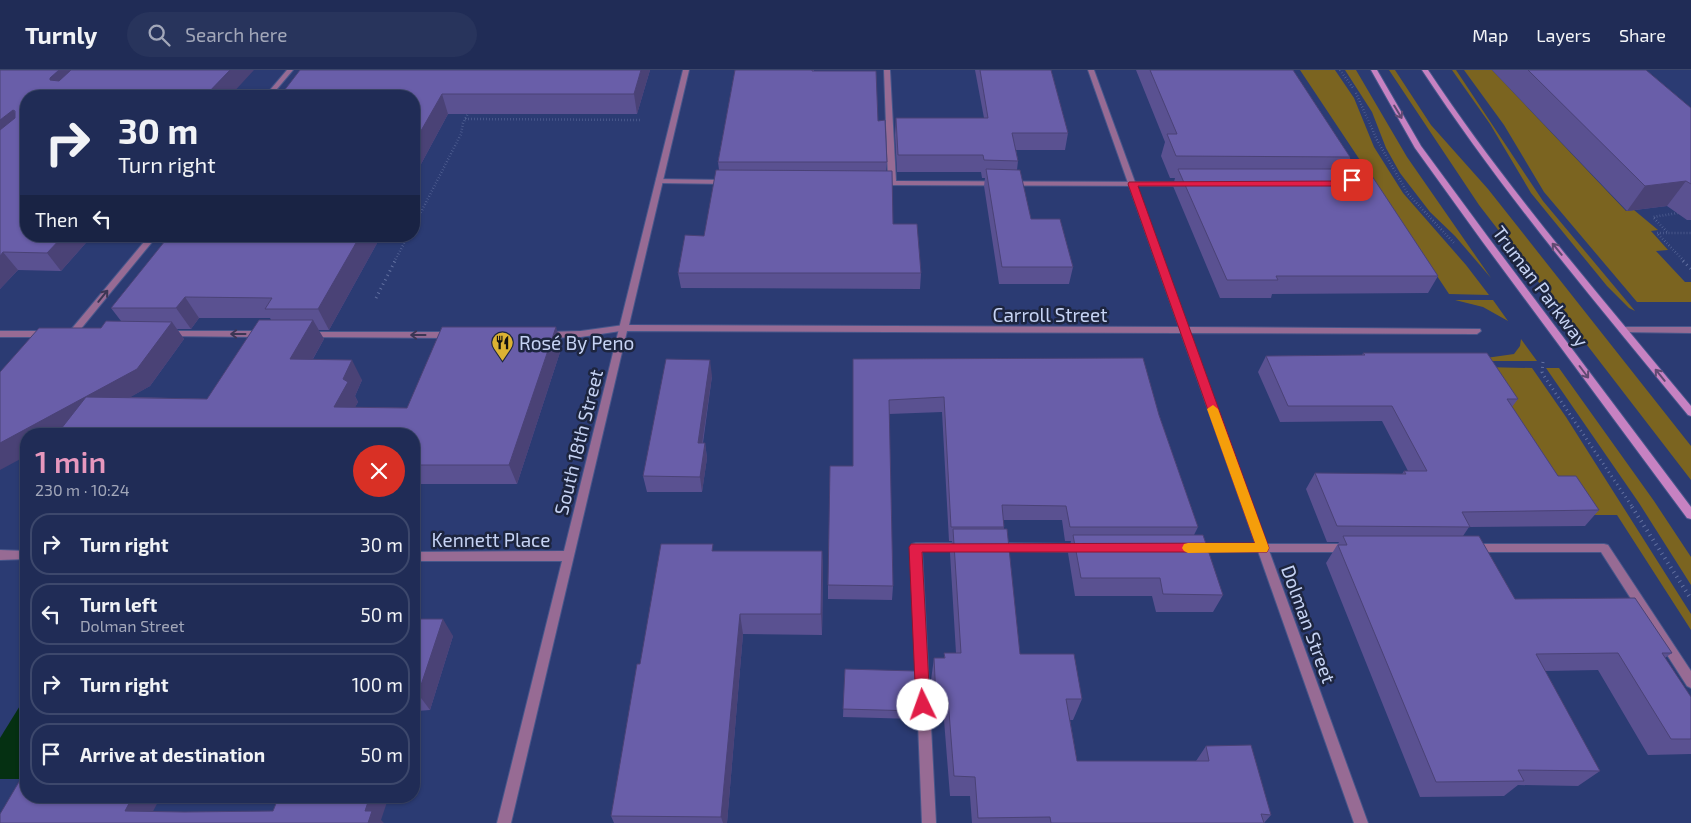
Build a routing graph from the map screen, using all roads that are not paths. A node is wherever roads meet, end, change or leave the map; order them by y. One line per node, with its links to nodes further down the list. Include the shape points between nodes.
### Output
1 (290, 70): 7 (street)
2 (686, 70): 9 (street, South 18th Street)
3 (887, 70): 13 (street)
4 (1091, 70): 14 (street, Dolman Street)
5 (1374, 70): 31 (main road, Truman Parkway, one-way to 31, via 1418,146)
6 (1425, 70): 19 (main road, Truman Parkway, one-way to 6, via 1520,204)
7 (273, 90)
8 (1333, 140): 12 (street, via 1353,171 1352,180)
9 (659, 181): 10 (street); 17 (street, South 18th Street)
10 (734, 182)
11 (872, 182): 13 (street)
12 (1346, 182)
13 (892, 183): 14 (street)
14 (1132, 184): 15 (street); 18 (street, Dolman Street)
15 (1195, 184)
16 (147, 242): 23 (street, one-way to 16)
17 (624, 328): 18 (street, Carroll Street); 29 (street, Carroll Street); 40 (street, South 18th Street)
18 (1185, 330): 21 (street, Carroll Street); 34 (street, Dolman Street)
19 (1623, 330): 20 (street); 30 (main road, Truman Parkway, one-way to 19)
20 (1691, 330)
21 (1477, 331)
22 (0, 334): 23 (street)
23 (63, 334): 24 (street)
24 (82, 334)
25 (162, 334): 26 (street, one-way to 25)
26 (272, 334)
27 (302, 334): 28 (street, one-way to 27)
28 (461, 335)
29 (541, 335)
30 (1691, 413)
31 (1691, 515)
32 (1091, 548): 43 (street, via 916,547)
33 (1189, 548): 34 (street)
34 (1263, 548): 35 (street); 44 (street, Dolman Street)
35 (1360, 548)
36 (1458, 548): 41 (street, via 1604,548)
37 (0, 555): 38 (street)
38 (20, 556)
39 (420, 556): 40 (street, Kennett Place)
40 (568, 556): 42 (street, South 18th Street)
41 (1691, 682)
42 (504, 823)
43 (929, 823)
44 (1361, 823)

